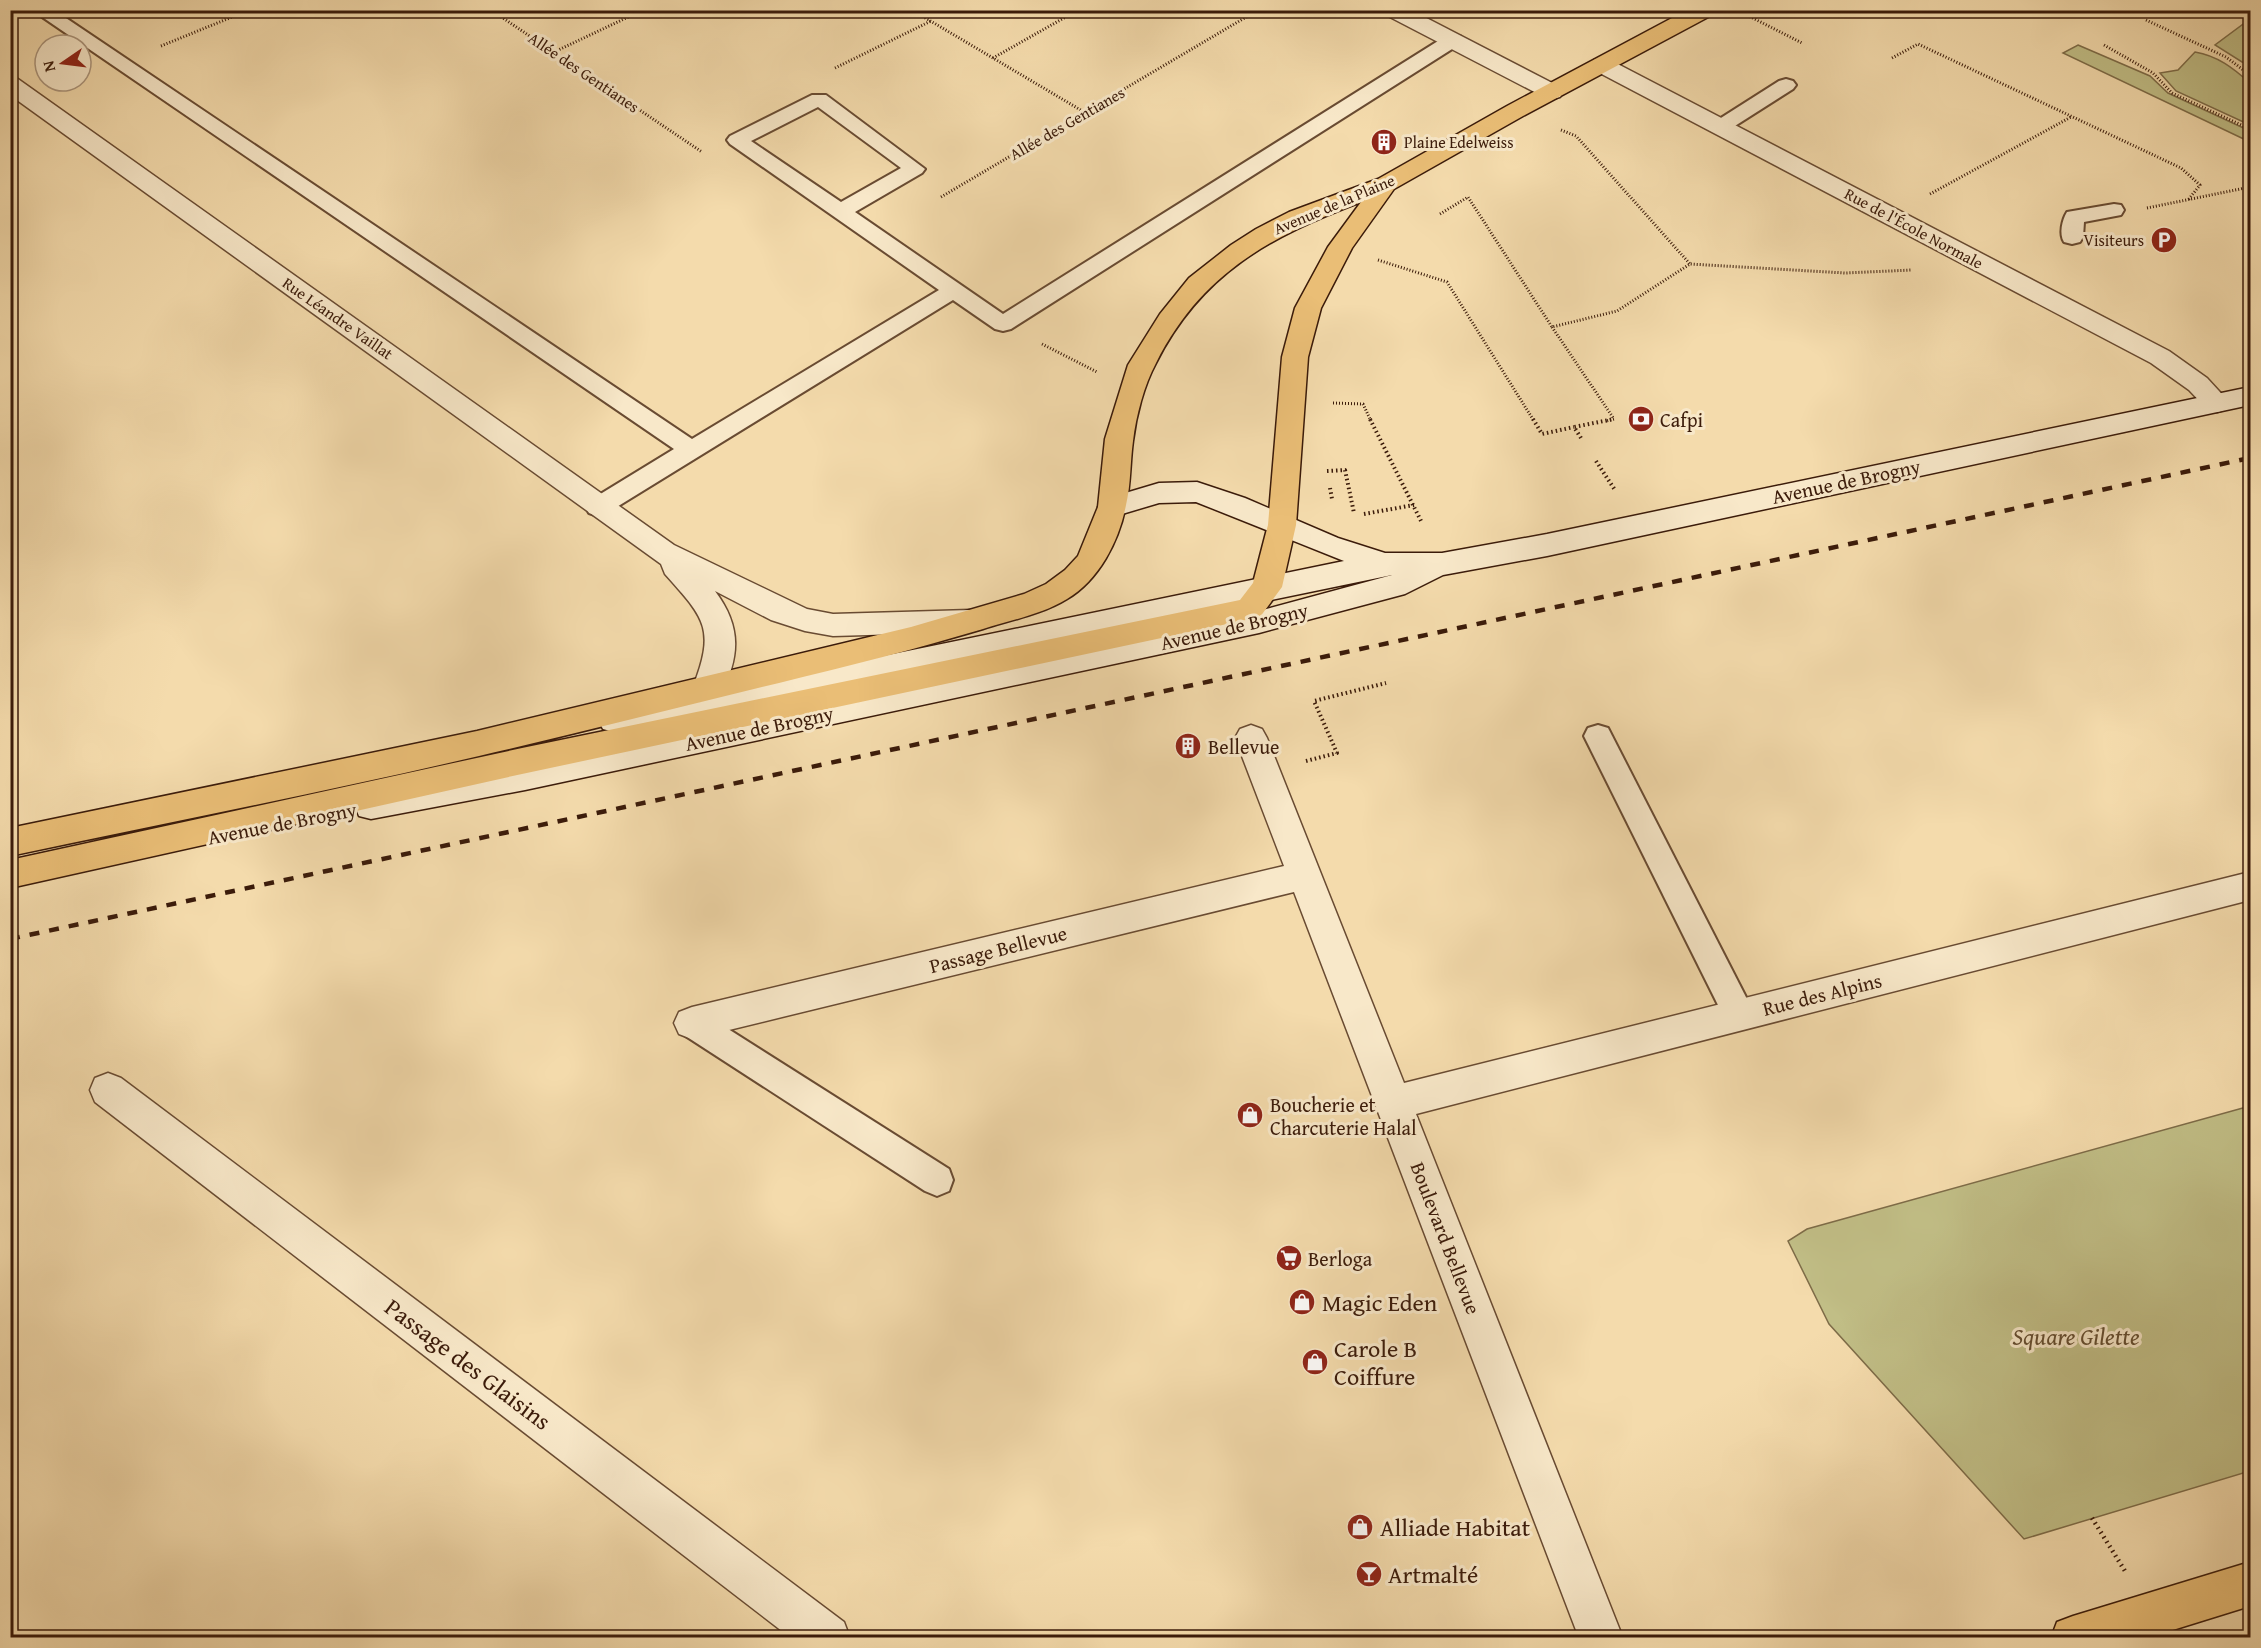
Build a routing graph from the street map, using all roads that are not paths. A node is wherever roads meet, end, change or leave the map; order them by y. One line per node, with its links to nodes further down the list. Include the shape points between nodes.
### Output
1 (41, 10): 17 (lane)
2 (1394, 10): 4 (street)
3 (1704, 10): 5 (main road, Avenue de la Plaine)
4 (1453, 40): 8 (street); 14 (lane, via 1003,324)
5 (1602, 65): 8 (main road, Avenue de la Plaine); 9 (street, Rue de l'École Normale)
6 (10, 84): 18 (street, Rue Léandre Vaillat)
7 (1786, 85): 9 (lane)
8 (1552, 92): 10 (main road, Avenue de la Plaine)
9 (1720, 127): 16 (street, Rue de l'École Normale, via 2160,357)
10 (1386, 184): 19 (main road, Avenue de la Plaine, via 1290,221 1240,250 1198,284 1141,365 1119,439); 20 (main road, via 1340,247 1308,308 1294,357)
11 (2114, 210): 13 (lane, via 2074,217)
12 (841, 211): 12 (lane, via 737,140 819,99 915,169); 14 (lane)
13 (2072, 237)
14 (954, 290): 17 (lane)
15 (2250, 396): 16 (street, Avenue de Brogny)
16 (2217, 403): 23 (street, Avenue de Brogny)
17 (692, 450): 18 (lane)
18 (598, 507): 21 (street, Rue Léandre Vaillat)
19 (1112, 507): 20 (street, via 1158,493 1197,492); 25 (main road, Avenue de la Plaine, via 1089,562 1076,578 1034,602)
20 (1282, 525): 22 (street); 24 (main road)
21 (664, 553): 25 (street, Rue Léandre Vaillat, via 782,612 806,620 833,625); 26 (street, Rue Léandre Vaillat, via 716,612 721,646)
22 (1383, 564): 23 (street, Avenue de Brogny); 24 (street, Avenue de Brogny)
23 (1442, 564): 31 (street, Avenue de Brogny, via 1395,586 1259,622 525,777)
24 (1258, 598): 29 (street, Avenue de Brogny, via 709,704); 31 (main road, Avenue de Brogny)
25 (972, 621): 26 (main road, Avenue de Brogny)
26 (709, 687): 29 (main road, Avenue de Brogny)
27 (1598, 736): 35 (lane)
28 (1251, 738): 33 (street, Boulevard Bellevue)
29 (477, 744): 30 (main road, Avenue de Brogny)
30 (10, 842)
31 (68, 863): 32 (main road, Avenue de Brogny)
32 (10, 874)
33 (1304, 875): 36 (street, Passage Bellevue); 38 (street, Boulevard Bellevue)
34 (2250, 886): 35 (street, Rue des Alpins)
35 (1739, 1015): 38 (street, Rue des Alpins)
36 (692, 1023): 39 (lane)
37 (108, 1090): 41 (street, Passage des Glaisins)
38 (1393, 1103): 42 (street, Boulevard Bellevue)
39 (937, 1180)
40 (2250, 1584): 43 (main road)
41 (828, 1638)
42 (1601, 1638)
43 (2073, 1638)

